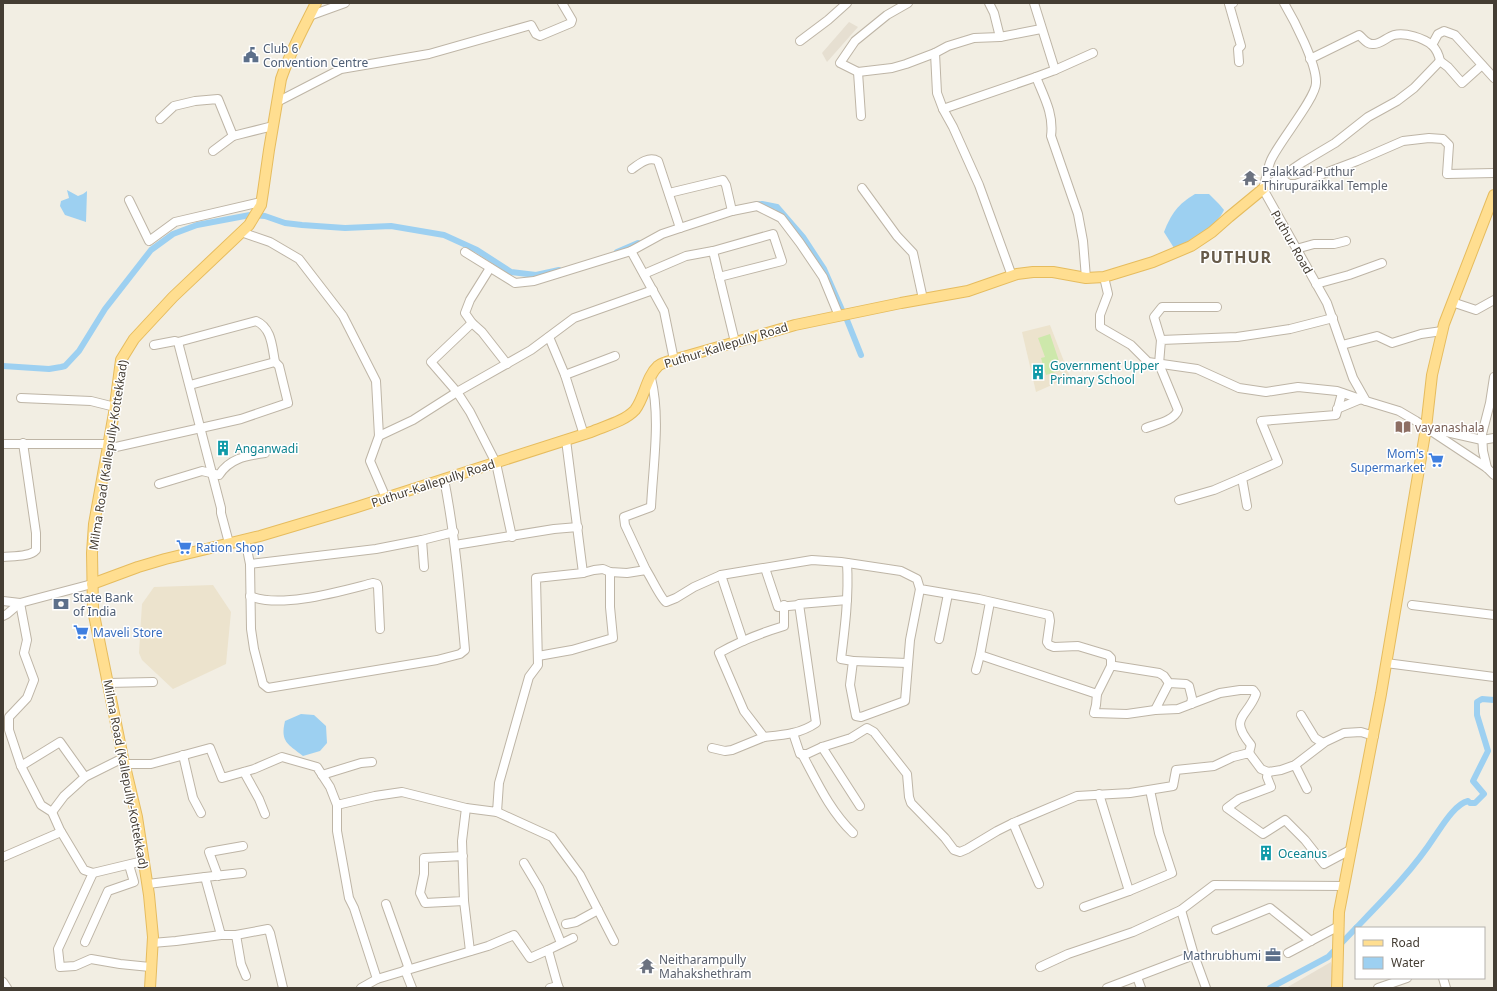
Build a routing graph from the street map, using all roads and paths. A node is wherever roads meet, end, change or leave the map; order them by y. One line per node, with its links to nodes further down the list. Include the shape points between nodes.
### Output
1 (316, 3): 10 (main road, Milma Road (Kallepully-Kottekkad))
2 (345, 3): 10 (street)
3 (562, 3): 25 (street, via 572,20 571,23 540,36 531,25 429,54 341,70)
4 (847, 3): 13 (street)
5 (908, 3): 22 (street, via 887,15 855,41 840,63)
6 (989, 3): 12 (street)
7 (1034, 3): 11 (street)
8 (1233, 3): 19 (street, via 1229,4 1241,46 1238,49)
9 (1284, 3): 17 (street)
10 (309, 16): 25 (main road, Milma Road (Kallepully-Kottekkad), via 288,60)
11 (1041, 29): 12 (street); 21 (street)
12 (1000, 37): 15 (street, via 974,38)
13 (800, 41)
14 (1432, 45): 17 (street, via 1406,34 1394,35 1375,44 1368,43 1359,35); 18 (street, via 1439,54); 20 (street, via 1438,34 1444,31 1455,35)
15 (935, 53): 22 (street, via 892,68); 26 (street, via 937,93)
16 (1093, 53): 21 (street)
17 (1310, 59): 36 (street, via 1316,84 1271,160)
18 (1440, 61): 20 (street, via 1462,83); 34 (street, via 1414,88 1397,101 1368,117 1335,143)
19 (1239, 62)
20 (1482, 66): 24 (street)
21 (1055, 70): 23 (street)
22 (858, 72): 27 (street)
23 (1036, 77): 26 (street); 54 (street, via 1051,114 1051,136 1078,214)
24 (1494, 78)
25 (277, 102): 29 (main road, Milma Road (Kallepully-Kottekkad))
26 (943, 109): 52 (street, via 978,185)
27 (861, 116)
28 (160, 119): 30 (street, via 174,106 218,99)
29 (273, 126): 30 (street); 40 (main road, Milma Road (Kallepully-Kottekkad))
30 (233, 136): 31 (street)
31 (213, 151)
32 (632, 169): 37 (street, via 642,162 657,160)
33 (1494, 173): 34 (street, via 1447,174 1449,145 1443,139 1429,138 1403,141 1296,184 1289,184)
34 (1279, 177): 36 (street)
35 (862, 188): 58 (street, via 897,236 913,253)
36 (1263, 190): 45 (street, Puthur Road); 55 (main road, Puthur-Kallepully Road, via 1191,246)
37 (670, 193): 41 (street, via 724,180); 42 (street)
38 (1494, 195): 60 (main road)
39 (129, 200): 40 (street, via 148,241 174,222)
40 (261, 203): 43 (main road, Milma Road (Kallepully-Kottekkad), via 249,225)
41 (732, 211): 42 (street); 62 (street, via 757,206 781,218 823,277)
42 (680, 228): 46 (street, via 662,234)
43 (241, 232): 85 (main road, Milma Road (Kallepully-Kottekkad), via 173,297 134,339 121,360); 91 (street, via 270,242 299,259 343,316 376,381)
44 (1346, 241): 45 (street, via 1314,244)
45 (1296, 249): 56 (street, Puthur Road)
46 (631, 251): 50 (street, via 534,281 515,283); 51 (street)
47 (713, 251): 51 (street, via 686,256); 53 (street); 53 (street, via 773,234 782,261)
48 (465, 252): 50 (street)
49 (1382, 263): 56 (street)
50 (490, 268): 64 (street, via 465,313)
51 (644, 274): 57 (street)
52 (1012, 276): 54 (main road, Puthur-Kallepully Road, via 1053,272); 58 (main road, Puthur-Kallepully Road, via 968,291)
53 (719, 277): 69 (street)
54 (1086, 278): 55 (main road, Puthur-Kallepully Road)
55 (1104, 278): 76 (street, via 1108,294 1100,315 1100,327 1130,345 1148,362)
56 (1316, 284): 63 (street, Puthur Road)
57 (653, 290): 66 (street, via 574,318); 73 (street, via 664,312)
58 (923, 299): 62 (main road, Puthur-Kallepully Road)
59 (1494, 300): 60 (street, via 1476,310)
60 (1452, 302): 65 (main road)
61 (1217, 307): 67 (street, via 1162,307 1154,317)
62 (839, 316): 69 (main road, Puthur-Kallepully Road, via 773,330)
63 (1333, 318): 67 (street, via 1237,338); 70 (street, Puthur Road)
64 (472, 323): 75 (street); 81 (street, via 431,362)
65 (1442, 331): 70 (street, via 1421,334 1392,344 1377,336); 89 (main road, via 1432,374)
66 (549, 337): 75 (street); 77 (street)
67 (1161, 340): 76 (street)
68 (178, 342): 71 (street); 74 (street, via 256,321 268,330); 80 (street)
69 (735, 342): 73 (main road, Puthur-Kallepully Road)
70 (1342, 344): 84 (street, Puthur Road, via 1353,378)
71 (154, 345)
72 (615, 356): 77 (street)
73 (674, 360): 79 (main road, Puthur-Kallepully Road, via 658,366)
74 (275, 362): 80 (street); 87 (street, via 279,366 288,403 241,419)
75 (507, 364): 81 (street)
76 (1159, 364): 82 (street, via 1196,369 1239,388 1266,392 1298,387); 88 (street, via 1178,410 1172,418)
77 (565, 374): 90 (street)
78 (1494, 377): 94 (street)
79 (651, 378): 90 (main road, Puthur-Kallepully Road, via 635,410); 120 (street, via 656,436 651,506 624,517 625,525)
80 (190, 386): 87 (street)
81 (457, 392): 91 (street, via 413,420); 99 (street)
82 (1342, 393): 84 (street); 86 (street)
83 (21, 398): 85 (street, via 92,401)
84 (1364, 400): 86 (street); 89 (street, via 1399,411)
85 (115, 407): 97 (main road, Milma Road (Kallepully-Kottekkad))
86 (1337, 409): 102 (street, via 1336,415 1261,421 1278,462)
87 (200, 428): 97 (street); 101 (street)
88 (1146, 428)
89 (1426, 428): 94 (street); 100 (street); 144 (main road)
90 (584, 435): 93 (main road, Puthur-Kallepully Road)
91 (379, 436): 105 (street, via 370,461)
92 (1494, 438): 94 (street)
93 (566, 440): 99 (main road, Puthur-Kallepully Road); 108 (street)
94 (1482, 440): 100 (street, via 1483,452)
95 (23, 443): 96 (street); 97 (street); 115 (street, via 36,533 36,550 27,554)
96 (3, 444)
97 (107, 447): 124 (main road, Milma Road (Kallepully-Kottekkad), via 94,524)
98 (264, 453): 101 (street, via 231,462 219,475)
99 (496, 463): 103 (main road, Puthur-Kallepully Road); 110 (street)
100 (1492, 472)
101 (212, 473): 104 (street, via 202,471); 113 (street)
102 (1242, 478): 106 (street, via 1214,490); 107 (street)
103 (444, 479): 105 (main road, Puthur-Kallepully Road); 109 (street)
104 (158, 484)
105 (386, 498): 111 (main road, Puthur-Kallepully Road)
106 (1179, 500)
107 (1247, 506)
108 (578, 527): 110 (street); 122 (street)
109 (454, 532): 112 (street); 114 (street)
110 (512, 537): 114 (street)
111 (245, 540): 113 (main road, Puthur-Kallepully Road); 117 (street)
112 (422, 540): 117 (street, via 376,549); 118 (street)
113 (229, 543): 124 (main road, Puthur-Kallepully Road, via 138,567)
114 (455, 546): 127 (street, via 465,650 460,654 437,660 268,688 263,684 254,649)
115 (3, 557)
116 (847, 563): 119 (street, via 812,560); 125 (street, via 902,571 917,579); 128 (street)
117 (250, 564): 127 (street)
118 (424, 566)
119 (765, 568): 123 (street); 134 (street, via 778,607)
120 (646, 570): 121 (street); 123 (street, via 666,602 694,586)
121 (610, 572): 122 (street, via 603,569); 141 (street, via 613,638 572,650)
122 (583, 573): 141 (street, via 536,578)
123 (721, 575): 139 (street)
124 (92, 584): 131 (street); 149 (main road, Milma Road (Kallepully-Kottekkad), via 93,610)
125 (920, 589): 126 (street); 143 (street)
126 (948, 594): 130 (street); 138 (street)
127 (250, 596): 137 (street, via 259,600 286,600 377,584)
128 (847, 600): 132 (street); 142 (street, via 841,659)
129 (3, 601): 131 (street)
130 (990, 602): 140 (street); 145 (street, via 1049,615 1049,645 1078,646 1108,655 1111,658)
131 (20, 603): 136 (street); 155 (street, via 27,640 24,653 34,680 27,698 9,717)
132 (799, 605): 134 (street); 156 (street, via 816,723)
133 (1412, 605): 135 (street)
134 (784, 606): 139 (street, via 784,626)
135 (1494, 615)
136 (3, 616)
137 (380, 629)
138 (939, 639)
139 (743, 641): 158 (street, via 719,653 744,711)
140 (980, 655): 146 (street); 151 (street)
141 (538, 656): 180 (street, via 538,665 530,677 499,783)
142 (853, 661): 143 (street); 143 (street, via 850,685 856,716 861,717 905,701)
143 (907, 663)
144 (1386, 663): 147 (street); 157 (main road)
145 (1111, 666): 150 (street, via 1159,673); 151 (street)
146 (976, 670)
147 (1494, 677)
148 (153, 682): 149 (street)
149 (108, 683): 165 (main road, Milma Road (Kallepully-Kottekkad))
150 (1169, 683): 152 (street, via 1189,686); 153 (street)
151 (1097, 694): 153 (street, via 1094,713 1127,714)
152 (1192, 704): 153 (street, via 1178,709); 162 (street, via 1220,693 1253,690 1255,698 1240,719 1240,728 1251,745)
153 (1155, 710)
154 (1301, 715): 159 (street, via 1315,738)
155 (6, 731): 168 (street)
156 (793, 734): 158 (street); 163 (street)
157 (1374, 736): 159 (street, via 1361,732 1344,733); 187 (main road)
158 (764, 737): 161 (street, via 732,750)
159 (1323, 743): 167 (street)
160 (822, 747): 163 (street); 177 (street); 183 (street, via 850,738 867,728 874,732 907,774 911,803 954,850 960,852 967,849)
161 (712, 748)
162 (1250, 753): 170 (street, via 1261,769); 174 (street, via 1233,757 1214,766 1176,770 1173,786)
163 (802, 754): 185 (street, via 841,822)
164 (184, 755): 165 (street, via 151,764); 169 (street, via 210,748 222,778); 181 (street, via 193,798)
165 (124, 761): 172 (street); 190 (main road, Milma Road (Kallepully-Kottekkad), via 137,817)
166 (372, 762): 171 (street)
167 (1296, 765): 170 (street); 173 (street)
168 (22, 766): 172 (street, via 60,742); 179 (street, via 41,805)
169 (244, 772): 171 (street, via 282,757 317,767); 182 (street)
170 (1268, 772): 187 (street, via 1271,787 1239,799 1227,808 1264,834 1285,820 1324,864)
171 (322, 775): 176 (street)
172 (85, 776): 179 (street)
173 (1307, 789)
174 (1150, 790): 175 (street); 200 (street, via 1159,833 1172,873)
175 (1099, 794): 183 (street, via 1077,796); 200 (street)
176 (337, 805): 178 (street, via 402,792); 226 (street, via 337,831 349,898)
177 (860, 806)
178 (466, 808): 180 (street); 188 (street)
179 (52, 812): 184 (street)
180 (497, 812): 204 (street, via 552,837 580,875)
181 (201, 813)
182 (265, 814)
183 (1013, 823): 198 (street)
184 (61, 832): 189 (street); 193 (street, via 84,870)
185 (853, 833)
186 (243, 846): 195 (street, via 209,852)
187 (1352, 849): 199 (main road)
188 (463, 856): 201 (street); 201 (street, via 424,858 420,894 425,903)
189 (3, 857)
190 (143, 861): 192 (street); 197 (main road, Milma Road (Kallepully-Kottekkad))
191 (524, 863): 216 (street, via 539,888)
192 (129, 865): 193 (street); 214 (street, via 134,882 108,891)
193 (93, 873): 221 (street, via 58,949 60,967 75,966 91,959)
194 (242, 873): 195 (street)
195 (218, 876): 196 (street)
196 (205, 877): 197 (street); 209 (street)
197 (148, 884): 215 (main road, Milma Road (Kallepully-Kottekkad))
198 (1039, 884)
199 (1344, 886): 205 (street, via 1214,884); 207 (main road)
200 (1129, 891): 203 (street)
201 (464, 901): 218 (street)
202 (386, 904): 223 (street)
203 (1084, 907)
204 (598, 910): 206 (street, via 576,922); 212 (street)
205 (1181, 910): 220 (street); 222 (street, via 1133,932 1068,954)
206 (566, 924)
207 (1339, 927): 213 (street); 238 (main road)
208 (1216, 930): 213 (street, via 1270,908)
209 (221, 935): 210 (street); 215 (street)
210 (236, 935): 224 (street, via 241,964); 232 (street, via 268,929)
211 (573, 938): 216 (street)
212 (614, 941)
213 (1310, 941): 219 (street)
214 (85, 942)
215 (152, 943): 221 (main road, Milma Road (Kallepully-Kottekkad))
216 (561, 943): 217 (street)
217 (548, 950): 218 (street, via 530,958 514,934); 229 (street)
218 (470, 951): 223 (street)
219 (1288, 953)
220 (1194, 955): 225 (street); 237 (street)
221 (150, 967): 231 (main road, Milma Road (Kallepully-Kottekkad))
222 (1040, 967)
223 (407, 970): 226 (street); 234 (street)
224 (246, 976)
225 (1137, 977): 235 (street); 236 (street)
226 (377, 979): 233 (street)
227 (1404, 979): 239 (street)
228 (3, 982): 230 (street)
229 (556, 987)
230 (7, 988)
231 (150, 988)
232 (283, 988)
233 (361, 988)
234 (412, 988)
235 (1107, 988)
236 (1141, 988)
237 (1206, 988)
238 (1337, 988)
239 (1378, 988)

